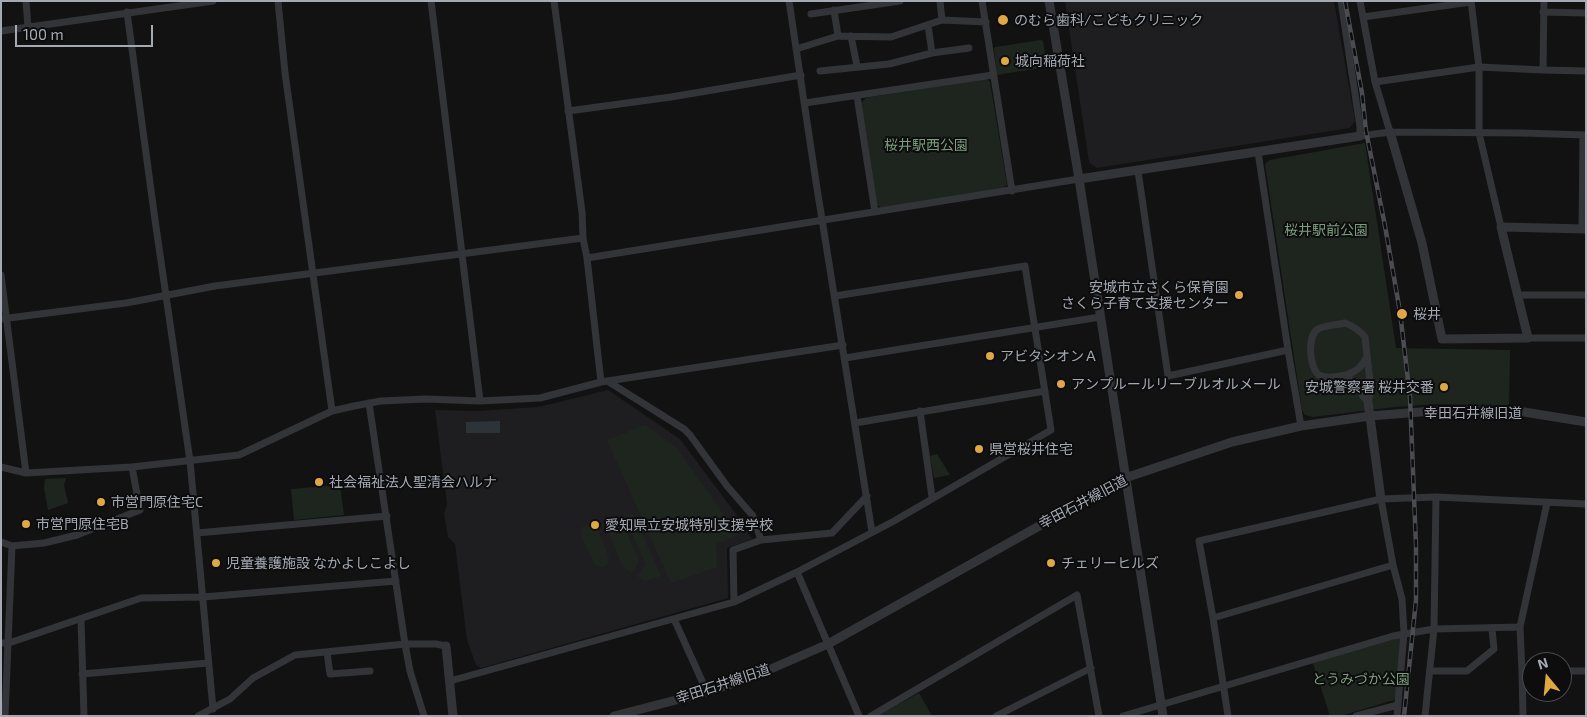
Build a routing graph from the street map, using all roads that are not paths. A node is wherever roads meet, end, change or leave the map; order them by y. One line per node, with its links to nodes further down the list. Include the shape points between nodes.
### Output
1 (26, 1): 25 (street)
2 (213, 1): 15 (street)
3 (278, 1): 58 (street, via 285,73)
4 (431, 1): 56 (street)
5 (554, 1): 42 (street)
6 (789, 1): 30 (street)
7 (900, 1): 16 (street)
8 (940, 1): 22 (street)
9 (982, 1): 23 (street)
10 (1049, 1): 49 (street)
11 (1341, 1): 46 (street)
12 (1360, 1): 21 (street)
13 (1471, 1): 21 (street); 33 (street)
14 (1544, 1): 18 (street)
15 (187, 3): 17 (street)
16 (834, 10): 20 (street); 27 (street)
17 (127, 12): 25 (street); 60 (street)
18 (1544, 12): 19 (street); 34 (street)
19 (1586, 13)
20 (811, 14)
21 (1363, 17): 39 (street)
22 (942, 20): 23 (street); 24 (street)
23 (986, 22): 38 (street)
24 (928, 25): 28 (street, via 891,37); 31 (street)
25 (28, 28): 26 (street)
26 (1, 31)
27 (838, 36): 28 (street); 30 (street)
28 (851, 36): 32 (street)
29 (969, 48): 31 (street)
30 (796, 49): 37 (street)
31 (932, 54): 32 (street, via 889,64)
32 (857, 66): 35 (street)
33 (1479, 67): 34 (street); 39 (street); 44 (street)
34 (1543, 70): 36 (street)
35 (820, 71)
36 (1586, 71)
37 (801, 75): 41 (street); 42 (street)
38 (993, 75): 40 (street); 50 (street)
39 (1375, 82): 43 (street)
40 (857, 96): 41 (street); 51 (street)
41 (805, 103): 52 (street)
42 (568, 111): 55 (street)
43 (1390, 132): 44 (street); 46 (street); 67 (street, via 1422,244 1442,339)
44 (1479, 133): 45 (street); 53 (street)
45 (1585, 135): 54 (street)
46 (1360, 136): 47 (street)
47 (1258, 152): 48 (street); 70 (street)
48 (1138, 171): 49 (street); 70 (street, via 1168,376)
49 (1079, 179): 50 (street); 64 (street)
50 (1012, 191): 51 (street)
51 (875, 212): 52 (street)
52 (822, 220): 57 (street); 63 (street)
53 (1501, 228): 54 (street); 61 (street)
54 (1584, 229)
55 (583, 238): 56 (street); 57 (street)
56 (461, 253): 58 (street); 76 (street)
57 (587, 258): 74 (street)
58 (314, 272): 60 (street); 79 (street)
59 (1, 275): 65 (street)
60 (165, 295): 65 (street, via 126,304); 85 (street)
61 (1518, 295): 62 (street); 67 (street)
62 (1586, 295)
63 (835, 296): 66 (street, via 1025,266); 69 (street)
64 (1100, 316): 66 (street); 89 (street)
65 (4, 319): 88 (street)
66 (1035, 327): 72 (street); 75 (street)
67 (1528, 338): 68 (street)
68 (1586, 338)
69 (843, 345): 72 (street); 74 (street)
70 (1288, 350): 84 (street)
71 (1368, 356): 73 (street, via 1358,370); 73 (street, via 1365,337 1352,325 1318,329 1310,345 1314,370 1324,377); 77 (street, via 1371,391)
72 (846, 358): 83 (street)
73 (1346, 375): 77 (street, via 1361,389)
74 (605, 382): 76 (street, via 540,398); 99 (street, via 690,435 753,516)
75 (1044, 391): 80 (street); 91 (street, via 1050,430)
76 (480, 401): 78 (street)
77 (1368, 402): 81 (street)
78 (369, 403): 79 (street); 96 (street)
79 (332, 411): 85 (street, via 239,455)
80 (920, 412): 83 (street); 91 (street)
81 (1370, 416): 82 (street, 幸田石井線旧道, via 1445,410 1524,412); 84 (street, 幸田石井線旧道); 93 (street)
82 (1586, 422)
83 (855, 423): 90 (street)
84 (1301, 426): 89 (street, 幸田石井線旧道, via 1232,442)
85 (190, 461): 87 (street); 98 (street)
86 (1, 467): 88 (street)
87 (132, 467): 88 (street); 101 (street, via 140,510 77,535)
88 (26, 473)
89 (1125, 478): 116 (street, 幸田石井線旧道); 131 (street)
90 (867, 496): 97 (street); 99 (street, via 832,533)
91 (932, 497): 97 (street)
92 (1436, 498): 93 (street); 94 (street); 111 (street)
93 (1381, 499): 102 (street); 107 (street, via 1199,541)
94 (1547, 503): 95 (street); 110 (street)
95 (1586, 504)
96 (387, 516): 98 (street); 104 (street)
97 (872, 532): 103 (street)
98 (197, 533): 105 (street)
99 (761, 540): 106 (street, via 734,550)
100 (1, 542): 101 (street)
101 (12, 546): 114 (street)
102 (1393, 564): 107 (street); 113 (street, via 1402,599)
103 (797, 572): 106 (street); 116 (street)
104 (396, 581): 105 (street); 115 (street)
105 (202, 597): 108 (street, via 141,598); 119 (street)
106 (734, 602): 109 (street)
107 (1213, 618): 128 (street)
108 (81, 619): 114 (street); 126 (street)
109 (674, 620): 127 (street); 129 (street)
110 (1520, 627): 112 (street); 125 (street)
111 (1434, 629): 112 (street); 113 (street); 122 (street)
112 (1492, 629): 122 (street, via 1494,649 1467,671)
113 (1404, 634): 128 (street); 132 (street)
114 (5, 643): 134 (street)
115 (405, 644): 117 (street); 118 (street); 137 (street)
116 (828, 644): 129 (street, 幸田石井線旧道, via 757,675); 140 (street)
117 (446, 646): 127 (street)
118 (327, 652): 121 (street, via 330,674); 133 (street, via 294,655 253,678 230,700)
119 (208, 663): 126 (street); 133 (street)
120 (1091, 668): 141 (street, via 1078,595); 142 (street); 143 (street)
121 (370, 671)
122 (1430, 671): 149 (street)
123 (1572, 671): 124 (street)
124 (1586, 671)
125 (1522, 672)
126 (82, 674): 135 (street)
127 (450, 681): 138 (street)
128 (1223, 685): 131 (street); 146 (street)
129 (707, 692): 139 (street, 幸田石井線旧道)
130 (1523, 702): 150 (street)
131 (1161, 704): 144 (street); 145 (street)
132 (1398, 705): 147 (street); 148 (street)
133 (212, 709): 136 (street)
134 (6, 716)
135 (84, 716)
136 (198, 716)
137 (424, 716)
138 (453, 716)
139 (614, 716)
140 (859, 716)
141 (871, 716)
142 (996, 716)
143 (1099, 716)
144 (1123, 716)
145 (1163, 716)
146 (1228, 716)
147 (1356, 716)
148 (1397, 716)
149 (1425, 716)
150 (1523, 716)

